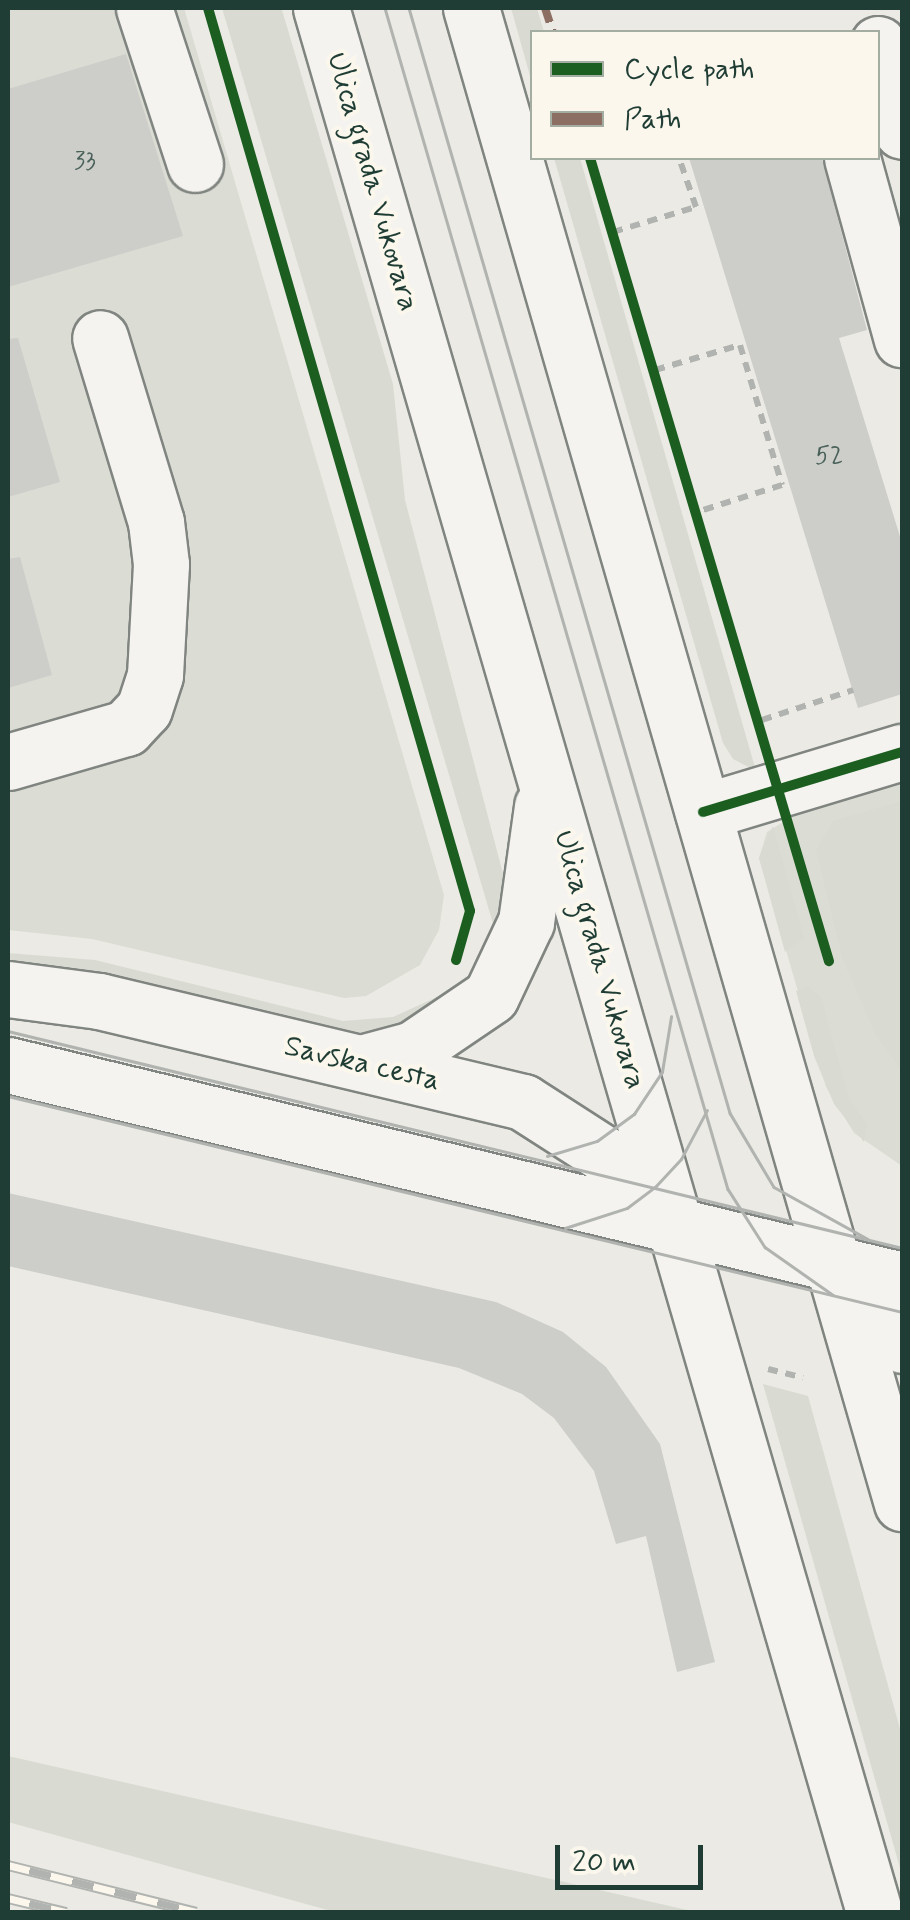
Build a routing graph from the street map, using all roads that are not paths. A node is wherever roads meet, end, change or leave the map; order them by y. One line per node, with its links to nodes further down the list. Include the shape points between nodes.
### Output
1 (144, 8): 7 (main road)
2 (321, 8): 13 (main road, Ulica grada Vukovara)
3 (471, 8): 14 (main road)
4 (880, 51): 5 (main road)
5 (902, 131)
6 (853, 160): 8 (main road)
7 (195, 164)
8 (887, 210): 10 (main road)
9 (100, 338): 12 (main road, via 156,522 161,564 154,675 144,709 126,728)
10 (902, 338)
11 (902, 752): 14 (main road)
12 (8, 762)
13 (543, 768): 16 (main road, via 526,922 491,996 413,1049); 18 (main road, Ulica grada Vukovara)
14 (703, 812): 19 (main road)
15 (8, 989): 16 (main road, Savska cesta, via 99,1001)
16 (357, 1064): 18 (main road, Savska cesta, via 502,1095 546,1112 604,1154)
17 (8, 1065): 18 (main road)
18 (676, 1225): 19 (main road); 23 (main road, Ulica grada Vukovara)
19 (833, 1263): 20 (main road); 21 (main road); 22 (main road)
20 (902, 1280)
21 (902, 1345)
22 (902, 1503)
23 (874, 1912)

